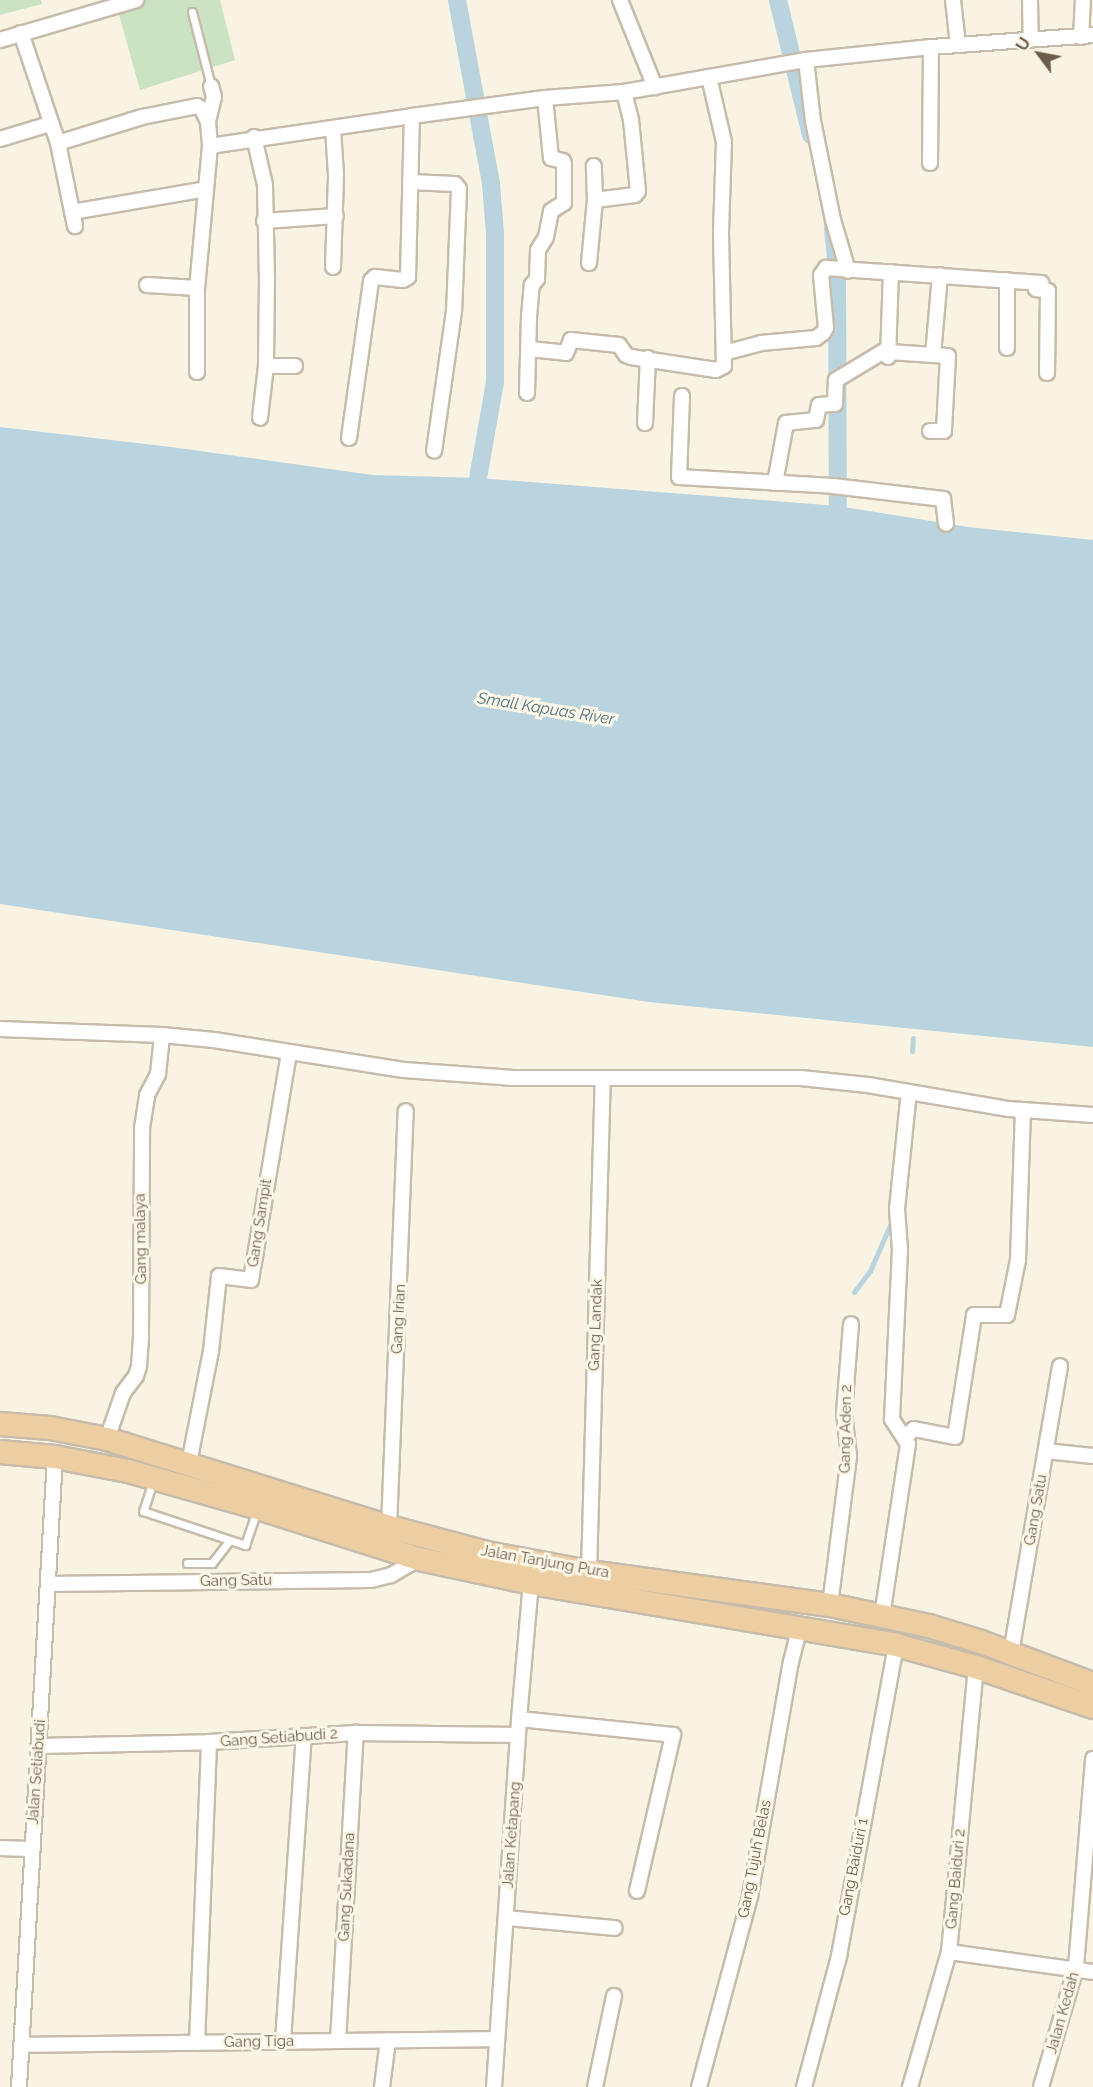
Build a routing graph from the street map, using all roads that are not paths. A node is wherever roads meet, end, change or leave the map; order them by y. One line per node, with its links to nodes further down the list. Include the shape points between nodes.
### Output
1 (136, 0): 7 (street)
2 (620, 0): 16 (street)
3 (953, 0): 11 (street)
4 (1030, 0): 9 (street)
5 (1083, 0): 8 (street)
6 (192, 12): 15 (lane)
7 (21, 33): 10 (street); 21 (street)
8 (1087, 36): 9 (street)
9 (1031, 39): 11 (street)
10 (0, 40)
11 (958, 45): 12 (street)
12 (931, 47): 13 (street); 27 (street)
13 (803, 61): 14 (street); 36 (street, via 833,220)
14 (709, 77): 16 (street); 44 (street, via 724,142)
15 (211, 86): 20 (street, via 214,97)
16 (655, 87): 17 (street)
17 (624, 92): 18 (street); 31 (street, via 631,120 638,191 635,195)
18 (545, 98): 19 (street); 43 (street, via 551,158 564,164 564,203 551,211 546,237 538,250 537,279 532,285)
19 (412, 116): 22 (street); 29 (street)
20 (208, 121): 25 (street, via 197,106 142,117); 26 (street)
21 (50, 124): 24 (street); 25 (street)
22 (333, 128): 23 (street); 32 (street)
23 (254, 137): 26 (street); 33 (street, via 265,185)
24 (0, 139)
25 (57, 143): 30 (street, via 73,219)
26 (210, 146): 30 (street)
27 (930, 163)
28 (594, 166): 31 (street)
29 (410, 182): 57 (street, via 408,277 371,281); 58 (street, via 455,184 459,189 454,311)
30 (206, 189): 41 (street)
31 (595, 200): 34 (street)
32 (336, 216): 33 (street); 35 (street)
33 (264, 221): 48 (street)
34 (589, 263)
35 (333, 267)
36 (847, 271): 37 (street); 44 (street, via 826,268 821,275 826,328 816,338 761,343)
37 (891, 272): 38 (street); 45 (street)
38 (940, 275): 39 (street); 46 (street)
39 (1007, 280): 42 (street); 51 (street, via 1039,283 1036,290 1048,291)
40 (147, 285): 41 (street)
41 (196, 288): 50 (street)
42 (1007, 348)
43 (530, 349): 47 (street, via 566,353 571,340 619,345 628,356); 52 (street)
44 (724, 353): 47 (street, via 724,366 716,370)
45 (889, 353): 46 (street); 59 (street, via 836,380 835,404 819,405 816,420 786,423)
46 (933, 355): 56 (street, via 948,356 944,431)
47 (648, 358): 55 (street)
48 (266, 366): 49 (street); 54 (street)
49 (295, 366)
50 (197, 372)
51 (1047, 373)
52 (527, 393)
53 (681, 396): 59 (street, via 679,477)
54 (260, 418)
55 (645, 423)
56 (930, 431)
57 (350, 438)
58 (434, 451)
59 (775, 483): 60 (street, via 943,499)
60 (946, 525)
61 (0, 1029): 62 (street)
62 (162, 1035): 63 (street); 73 (street, Gang malaya, via 158,1074 147,1095 142,1128 139,1366 123,1393)
63 (289, 1053): 64 (street, via 404,1070 513,1078); 78 (street, Gang Sampit, via 251,1280 219,1275 211,1351)
64 (603, 1078): 67 (street, via 801,1078); 85 (street, Gang Landak)
65 (908, 1101): 72 (street, via 897,1209 900,1250 892,1419)
66 (406, 1110): 81 (street, Gang Irian)
67 (1023, 1110): 68 (street); 72 (street, via 1018,1260 1007,1315 974,1315 955,1437 914,1429)
68 (1093, 1115)
69 (851, 1324): 90 (street, Gang Aden 2, via 844,1413 849,1456)
70 (1060, 1366): 74 (street, Gang Satu)
71 (0, 1424): 73 (highway, Jalan Tanjung Pura)
72 (905, 1437): 91 (street, via 908,1444)
73 (107, 1439): 78 (highway, Jalan Tanjung Pura)
74 (1046, 1451): 76 (street); 94 (street, Gang Satu)
75 (0, 1452): 77 (highway, Jalan Tanjung Pura)
76 (1093, 1456)
77 (55, 1457): 79 (highway, Jalan Tanjung Pura); 88 (street, Jalan Setiabudi)
78 (189, 1463): 81 (highway, Jalan Tanjung Pura)
79 (154, 1478): 80 (highway, Jalan Tanjung Pura); 82 (lane, via 143,1511)
80 (258, 1508): 82 (lane, via 245,1545); 83 (highway, Jalan Tanjung Pura)
81 (389, 1527): 85 (highway, Jalan Tanjung Pura, via 487,1553)
82 (230, 1540): 84 (lane, via 212,1563)
83 (419, 1559): 87 (highway, Jalan Tanjung Pura); 88 (street, Gang Satu, via 391,1575 370,1580)
84 (187, 1563)
85 (588, 1572): 86 (highway, Jalan Tanjung Pura)
86 (650, 1578): 89 (highway); 90 (highway, Jalan Tanjung Pura)
87 (531, 1583): 89 (highway, Jalan Tanjung Pura); 98 (street, Jalan Ketapang)
88 (48, 1584): 103 (street, Jalan Setiabudi)
89 (647, 1603): 92 (highway, Jalan Tanjung Pura)
90 (830, 1605): 91 (highway, Jalan Tanjung Pura)
91 (882, 1616): 94 (highway, Jalan Tanjung Pura, via 929,1626)
92 (799, 1629): 93 (highway, Jalan Tanjung Pura); 125 (street, Gang Tujuh Belas, via 750,1896)
93 (896, 1645): 95 (highway, Jalan Tanjung Pura); 126 (street, Gang Baiduri 1, via 839,1956)
94 (1011, 1653): 96 (highway, Jalan Tanjung Pura)
95 (976, 1667): 97 (highway, Jalan Tanjung Pura); 111 (street, Gang Baiduri 2)
96 (1093, 1684)
97 (1093, 1707)
98 (519, 1719): 100 (street, Jalan Ketapang); 107 (street, via 673,1735)
99 (356, 1733): 100 (street, Gang Setiabudi 2); 101 (street, Gang Setiabudi 2); 118 (street, Gang Sukadana)
100 (518, 1735): 108 (street, Jalan Ketapang)
101 (304, 1736): 102 (street, Gang Setiabudi 2); 117 (street)
102 (209, 1742): 103 (street, Gang Setiabudi 2); 119 (street)
103 (39, 1746): 106 (street, Jalan Setiabudi)
104 (1093, 1759): 109 (street, Jalan Kedah)
105 (0, 1848): 106 (street)
106 (31, 1849): 120 (street, Jalan Setiabudi)
107 (637, 1891)
108 (507, 1918): 110 (street); 115 (street, Jalan Ketapang)
109 (1086, 1922): 112 (street, Jalan Kedah)
110 (615, 1928)
111 (949, 1952): 112 (street); 127 (street, Gang Baiduri 2)
112 (1076, 1967): 113 (street); 128 (street, Jalan Kedah)
113 (1093, 1972)
114 (614, 1996): 124 (street)
115 (497, 2038): 116 (street, Gang Tiga); 123 (street, Jalan Ketapang)
116 (388, 2040): 118 (street, Gang Tiga); 122 (street)
117 (283, 2041): 118 (street, Gang Tiga); 119 (street, Gang Tiga)
118 (338, 2041)
119 (196, 2043): 120 (street, Gang Tiga)
120 (21, 2045): 121 (street, Jalan Setiabudi)
121 (19, 2087)
122 (382, 2087)
123 (494, 2087)
124 (595, 2087)
125 (699, 2087)
126 (804, 2087)
127 (910, 2087)
128 (1041, 2087)

